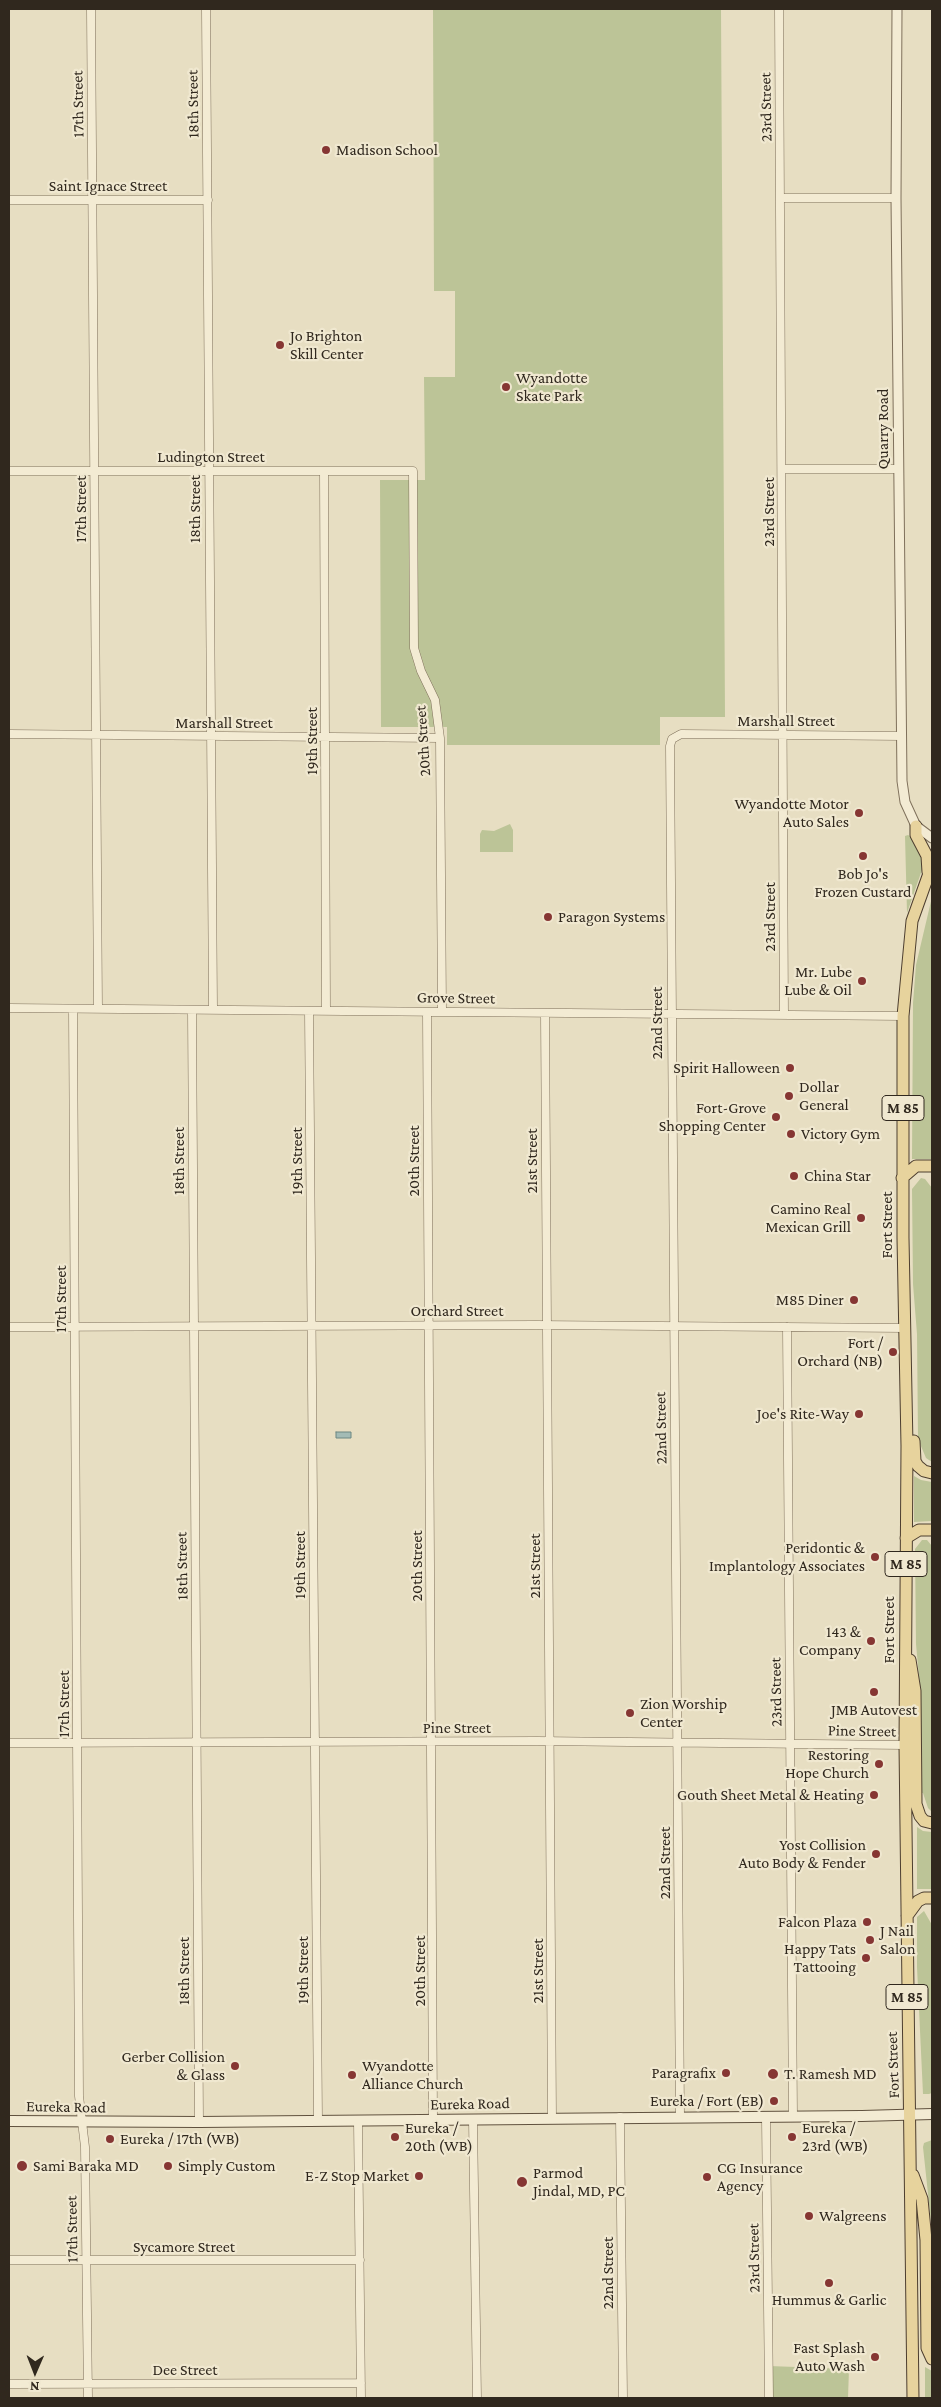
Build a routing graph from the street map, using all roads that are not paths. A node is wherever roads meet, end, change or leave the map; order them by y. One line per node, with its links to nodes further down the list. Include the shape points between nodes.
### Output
1 (91, 9): 8 (street, 17th Street)
2 (206, 9): 9 (street, 18th Street)
3 (779, 9): 5 (street, 23rd Street)
4 (897, 9): 6 (street, Quarry Road)
5 (781, 198): 6 (street); 10 (street, 23rd Street)
6 (896, 198): 11 (street, Quarry Road)
7 (9, 200): 8 (street, Saint Ignace Street)
8 (93, 200): 9 (street, Saint Ignace Street); 15 (street, 17th Street)
9 (208, 200): 12 (street, 18th Street)
10 (783, 468): 11 (street); 18 (street, 23rd Street)
11 (898, 469): 21 (street, Quarry Road)
12 (209, 470): 13 (street, Ludington Street); 15 (street, Ludington Street); 20 (street, 18th Street)
13 (324, 470): 16 (street, Ludington Street); 22 (street, 19th Street)
14 (9, 471): 15 (street, Ludington Street)
15 (95, 471): 19 (street, 17th Street)
16 (412, 471): 23 (street, 20th Street, via 414,648 435,700)
17 (9, 734): 19 (street, Marshall Street)
18 (784, 735): 21 (street, Marshall Street); 24 (street, Marshall Street, via 681,734); 39 (street, 23rd Street)
19 (96, 736): 20 (street, Marshall Street); 30 (street, 17th Street)
20 (210, 736): 22 (street, Marshall Street); 32 (street, 18th Street)
21 (902, 736): 25 (street, Quarry Road, via 905,802)
22 (326, 737): 23 (street, Marshall Street); 34 (street, 19th Street)
23 (440, 738): 36 (street, 20th Street)
24 (672, 738): 38 (street, 22nd Street)
25 (916, 826): 26 (street, Quarry Road); 27 (main road, via 916,835 927,856)
26 (932, 838)
27 (930, 871): 40 (main road, Fort Street / M 85, via 912,921)
28 (9, 1008): 29 (street, Grove Street)
29 (74, 1009): 30 (street, Grove Street); 50 (street, 17th Street)
30 (98, 1009): 31 (street, Grove Street)
31 (192, 1010): 32 (street, Grove Street); 47 (street, 18th Street)
32 (212, 1010): 33 (street, Grove Street)
33 (309, 1011): 34 (street, Grove Street); 44 (street, 19th Street)
34 (326, 1011): 35 (street, Grove Street)
35 (426, 1012): 36 (street, Grove Street); 45 (street, 20th Street)
36 (442, 1012): 37 (street, Grove Street)
37 (545, 1013): 38 (street, Grove Street); 46 (street, 21st Street)
38 (670, 1014): 39 (street, Grove Street); 48 (street, 22nd Street)
39 (784, 1015): 40 (street, Grove Street)
40 (903, 1016): 42 (main road, Fort Street / M 85)
41 (932, 1166): 42 (main road, via 916,1166)
42 (902, 1178): 43 (main road, Fort Street / M 85)
43 (904, 1286): 52 (main road, Fort Street / M 85); 53 (main road, via 912,1321 916,1461 924,1471)
44 (312, 1325): 45 (street, Orchard Street); 47 (street, Orchard Street); 59 (street, 19th Street)
45 (429, 1325): 46 (street, Orchard Street); 57 (street, 20th Street)
46 (547, 1325): 48 (street, Orchard Street); 60 (street, 21st Street)
47 (193, 1326): 50 (street, Orchard Street); 58 (street, 18th Street)
48 (674, 1326): 51 (street, Orchard Street); 61 (street, 22nd Street)
49 (9, 1327): 50 (street, Orchard Street)
50 (74, 1327): 64 (street, 17th Street)
51 (787, 1327): 52 (street, Orchard Street); 63 (street, 23rd Street)
52 (906, 1328): 55 (main road, Fort Street / M 85)
53 (932, 1473)
54 (932, 1530): 55 (main road, via 919,1530)
55 (906, 1538): 56 (main road, Fort Street / M 85)
56 (906, 1646): 65 (main road, Fort Street / M 85); 66 (main road, via 915,1691 916,1804 924,1821)
57 (433, 1741): 59 (street, Pine Street); 60 (street, Pine Street); 79 (street, 20th Street)
58 (197, 1742): 59 (street, Pine Street); 64 (street, Pine Street); 82 (street, 18th Street)
59 (315, 1742): 77 (street, 19th Street)
60 (550, 1742): 61 (street, Pine Street); 76 (street, 21st Street)
61 (678, 1742): 63 (street, Pine Street); 72 (street, 22nd Street)
62 (9, 1743): 64 (street, Pine Street)
63 (790, 1743): 65 (street, Pine Street); 74 (street, 23rd Street)
64 (78, 1744): 81 (street, 17th Street, via 79,2087)
65 (905, 1745): 68 (main road, Fort Street / M 85)
66 (932, 1823)
67 (932, 1898): 68 (main road, via 918,1901)
68 (907, 1916): 69 (main road, Fort Street / M 85)
69 (911, 2114): 70 (main road, Eureka Road); 74 (main road, Eureka Road); 83 (main road, Fort Street / M 85)
70 (932, 2114)
71 (620, 2117): 72 (main road, Eureka Road); 76 (main road, Eureka Road); 94 (street, 22nd Street)
72 (680, 2117): 73 (main road, Eureka Road)
73 (766, 2117): 74 (main road, Eureka Road); 95 (street, 23rd Street)
74 (793, 2117)
75 (473, 2119): 76 (main road, Eureka Road); 79 (main road, Eureka Road); 93 (street)
76 (552, 2119)
77 (318, 2120): 78 (main road, Eureka Road); 82 (main road, Eureka Road)
78 (358, 2120): 79 (main road, Eureka Road); 86 (street)
79 (433, 2120)
80 (9, 2121): 81 (main road, Eureka Road)
81 (82, 2122): 82 (main road, Eureka Road); 85 (street, 17th Street)
82 (199, 2122)
83 (911, 2168): 87 (main road, via 922,2199 926,2240 927,2348); 96 (main road, Fort Street / M 85)
84 (9, 2260): 85 (street, Sycamore Street)
85 (87, 2260): 86 (street, Sycamore Street); 90 (street, 17th Street)
86 (360, 2260): 88 (street)
87 (932, 2359)
88 (361, 2383): 90 (street, Dee Street); 92 (street)
89 (9, 2384): 90 (street, Dee Street)
90 (88, 2384): 91 (street, 17th Street)
91 (88, 2398)
92 (361, 2398)
93 (477, 2398)
94 (623, 2398)
95 (769, 2398)
96 (913, 2398)

